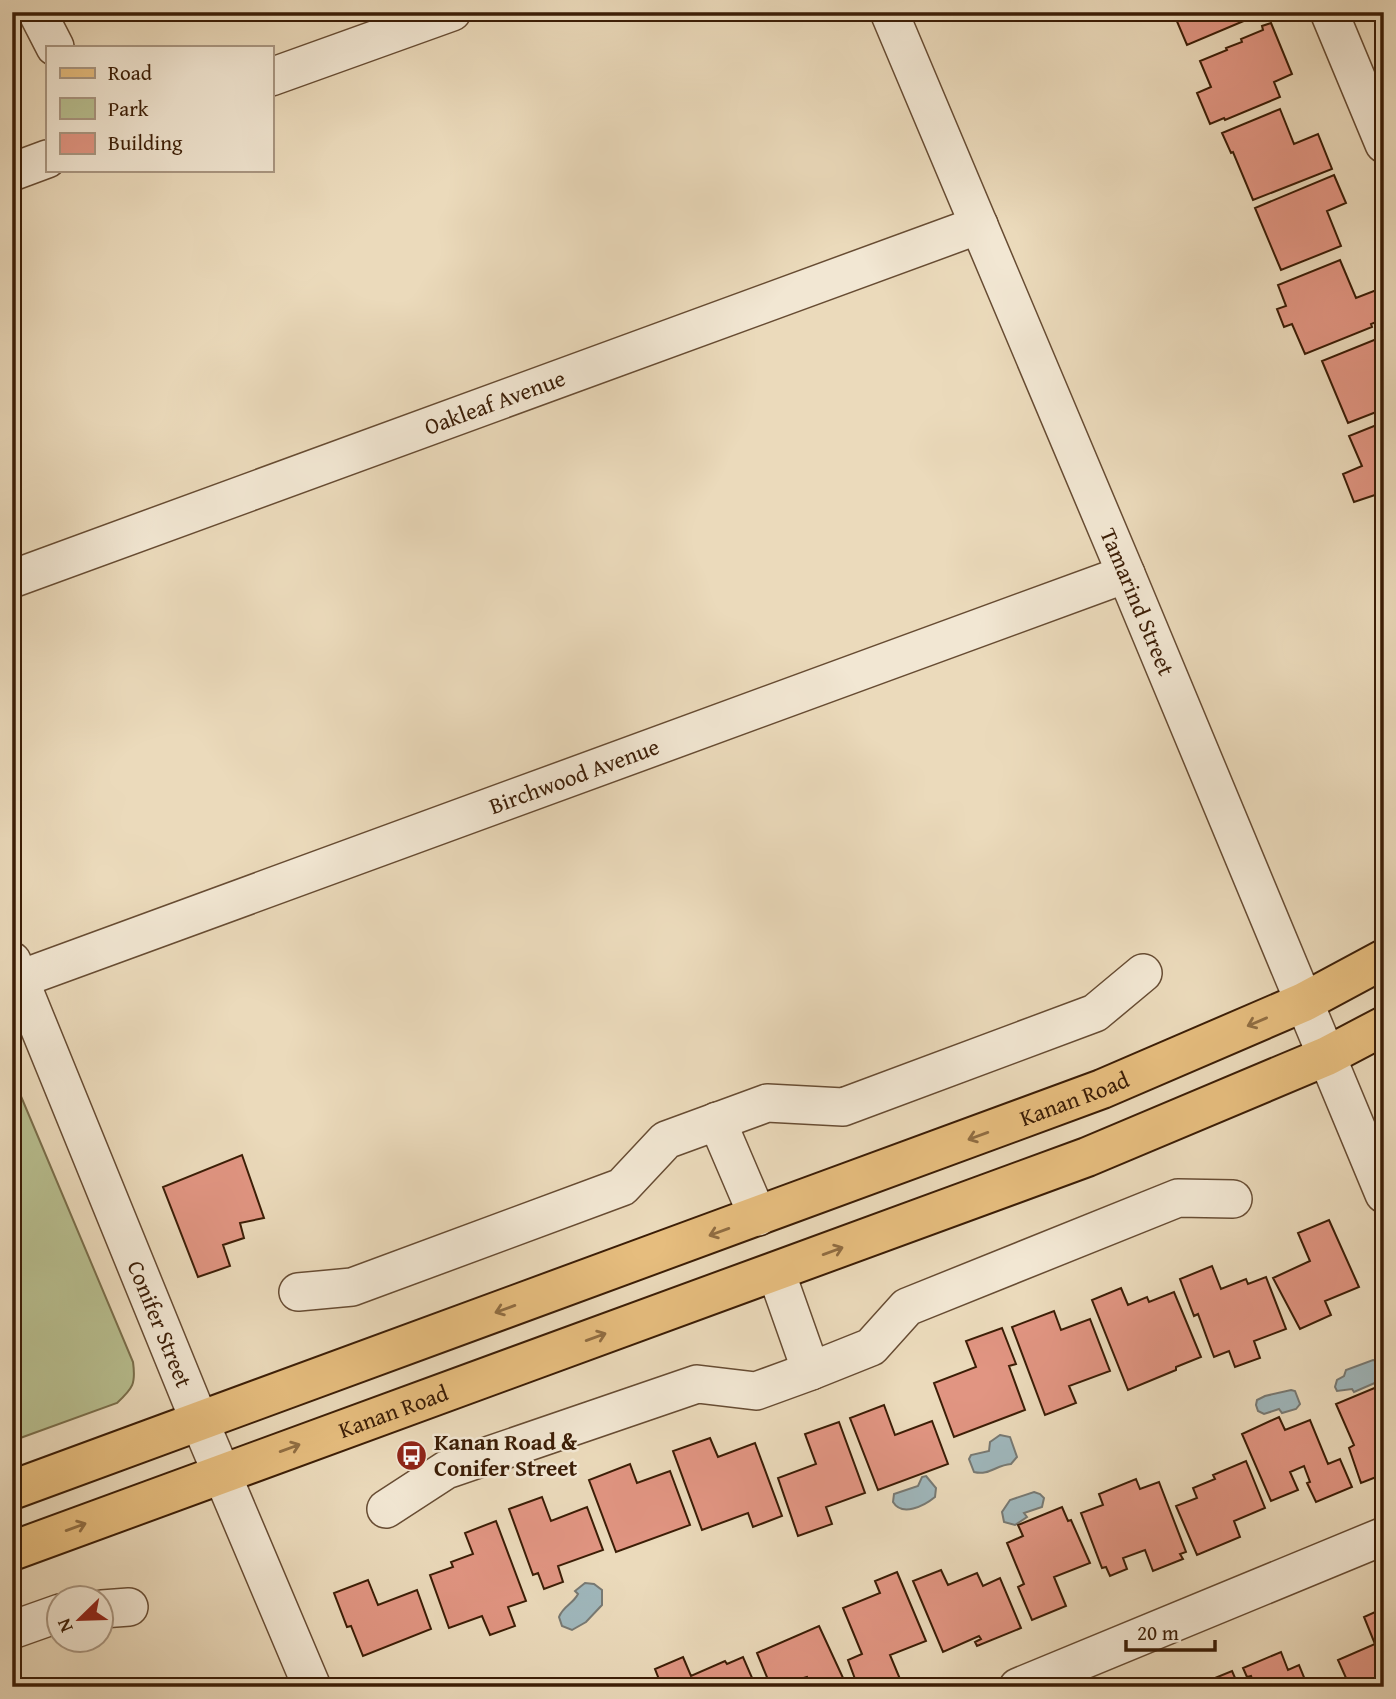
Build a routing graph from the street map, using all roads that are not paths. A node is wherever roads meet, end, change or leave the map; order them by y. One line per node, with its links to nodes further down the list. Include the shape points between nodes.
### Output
1 (37, 12): 5 (street)
2 (452, 12): 6 (street)
3 (889, 12): 10 (street, Tamarind Street)
4 (1329, 12): 7 (street)
5 (54, 46)
6 (273, 76)
7 (1384, 144)
8 (46, 159): 9 (street)
9 (12, 172)
10 (979, 225): 11 (street, Tamarind Street); 12 (street, Oakleaf Avenue)
11 (1126, 574): 14 (street, Birchwood Avenue); 16 (street, Tamarind Street)
12 (12, 579)
13 (1384, 959): 16 (main road, Kanan Road)
14 (16, 970): 26 (street, Conifer Street)
15 (1143, 973): 19 (street, via 1095,1013 843,1107 767,1103)
16 (1304, 1002): 18 (street, Tamarind Street); 22 (main road, Kanan Road, one-way to 22, via 1102,1089)
17 (1384, 1026): 18 (main road, Kanan Road)
18 (1326, 1056): 20 (street, Tamarind Street); 23 (main road, Kanan Road, one-way to 18, via 1087,1157)
19 (718, 1121): 22 (street); 24 (street, via 666,1140 622,1186 352,1287)
20 (1384, 1194)
21 (1233, 1199): 25 (street, via 1178,1198 907,1307 872,1347)
22 (758, 1217): 26 (main road, Kanan Road, one-way to 26)
23 (776, 1272): 25 (street); 27 (main road, Kanan Road, one-way to 23)
24 (298, 1292)
25 (811, 1371): 29 (street, via 756,1391 697,1384 446,1470)
26 (200, 1420): 27 (street, Conifer Street); 28 (main road, Kanan Road)
27 (222, 1473): 31 (main road, Kanan Road, one-way to 27); 34 (street, Conifer Street)
28 (12, 1490)
29 (386, 1509)
30 (1384, 1536): 35 (street)
31 (12, 1550)
32 (46, 1618): 33 (street)
33 (12, 1630)
34 (312, 1687)
35 (1018, 1687)

